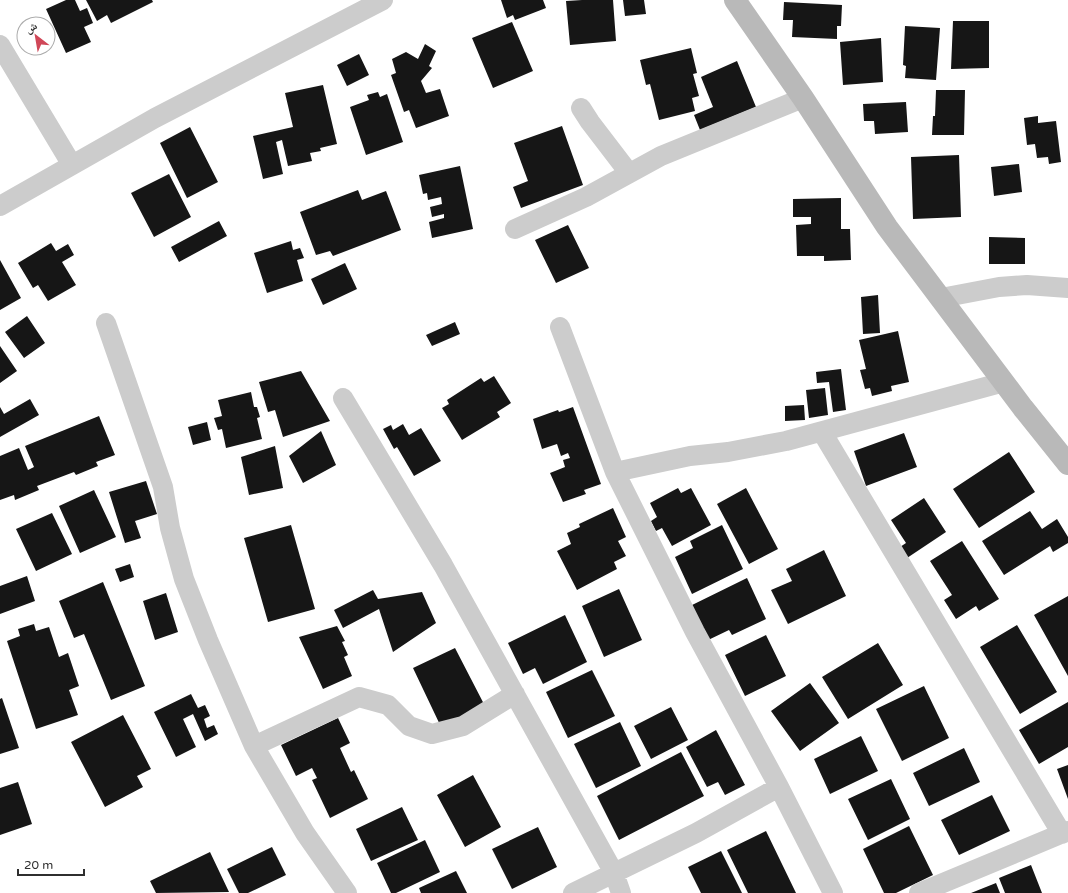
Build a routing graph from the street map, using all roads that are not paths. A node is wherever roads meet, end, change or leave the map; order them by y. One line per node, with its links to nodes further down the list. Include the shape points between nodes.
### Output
1 (383, 0): 6 (street, via 155,118)
2 (735, 0): 4 (main road)
3 (0, 45): 6 (street)
4 (802, 98): 7 (street, via 661,156); 11 (main road, via 887,227)
5 (581, 108): 7 (street)
6 (72, 165): 8 (street)
7 (629, 173): 9 (street, via 586,197)
8 (0, 206)
9 (515, 229)
10 (1068, 288): 11 (street, via 1026,285 999,287)
11 (941, 298): 14 (main road)
12 (106, 323): 20 (street, via 163,487 170,528 184,579)
13 (560, 327): 18 (street)
14 (1004, 382): 16 (street); 17 (main road)
15 (343, 398): 19 (street, via 443,565)
16 (822, 432): 18 (street, via 786,441 690,456); 22 (street)
17 (1068, 464)
18 (615, 472): 21 (street, via 695,632)
19 (515, 694): 20 (street, via 463,726 432,734 409,726 388,704 358,697); 23 (street)
20 (254, 746): 24 (street, via 305,833)
21 (779, 787): 23 (street, via 696,833); 27 (street)
22 (1065, 832): 28 (street)
23 (614, 873): 25 (street); 26 (street)
24 (347, 893)
25 (573, 893)
26 (622, 893)
27 (833, 893)
28 (920, 893)

